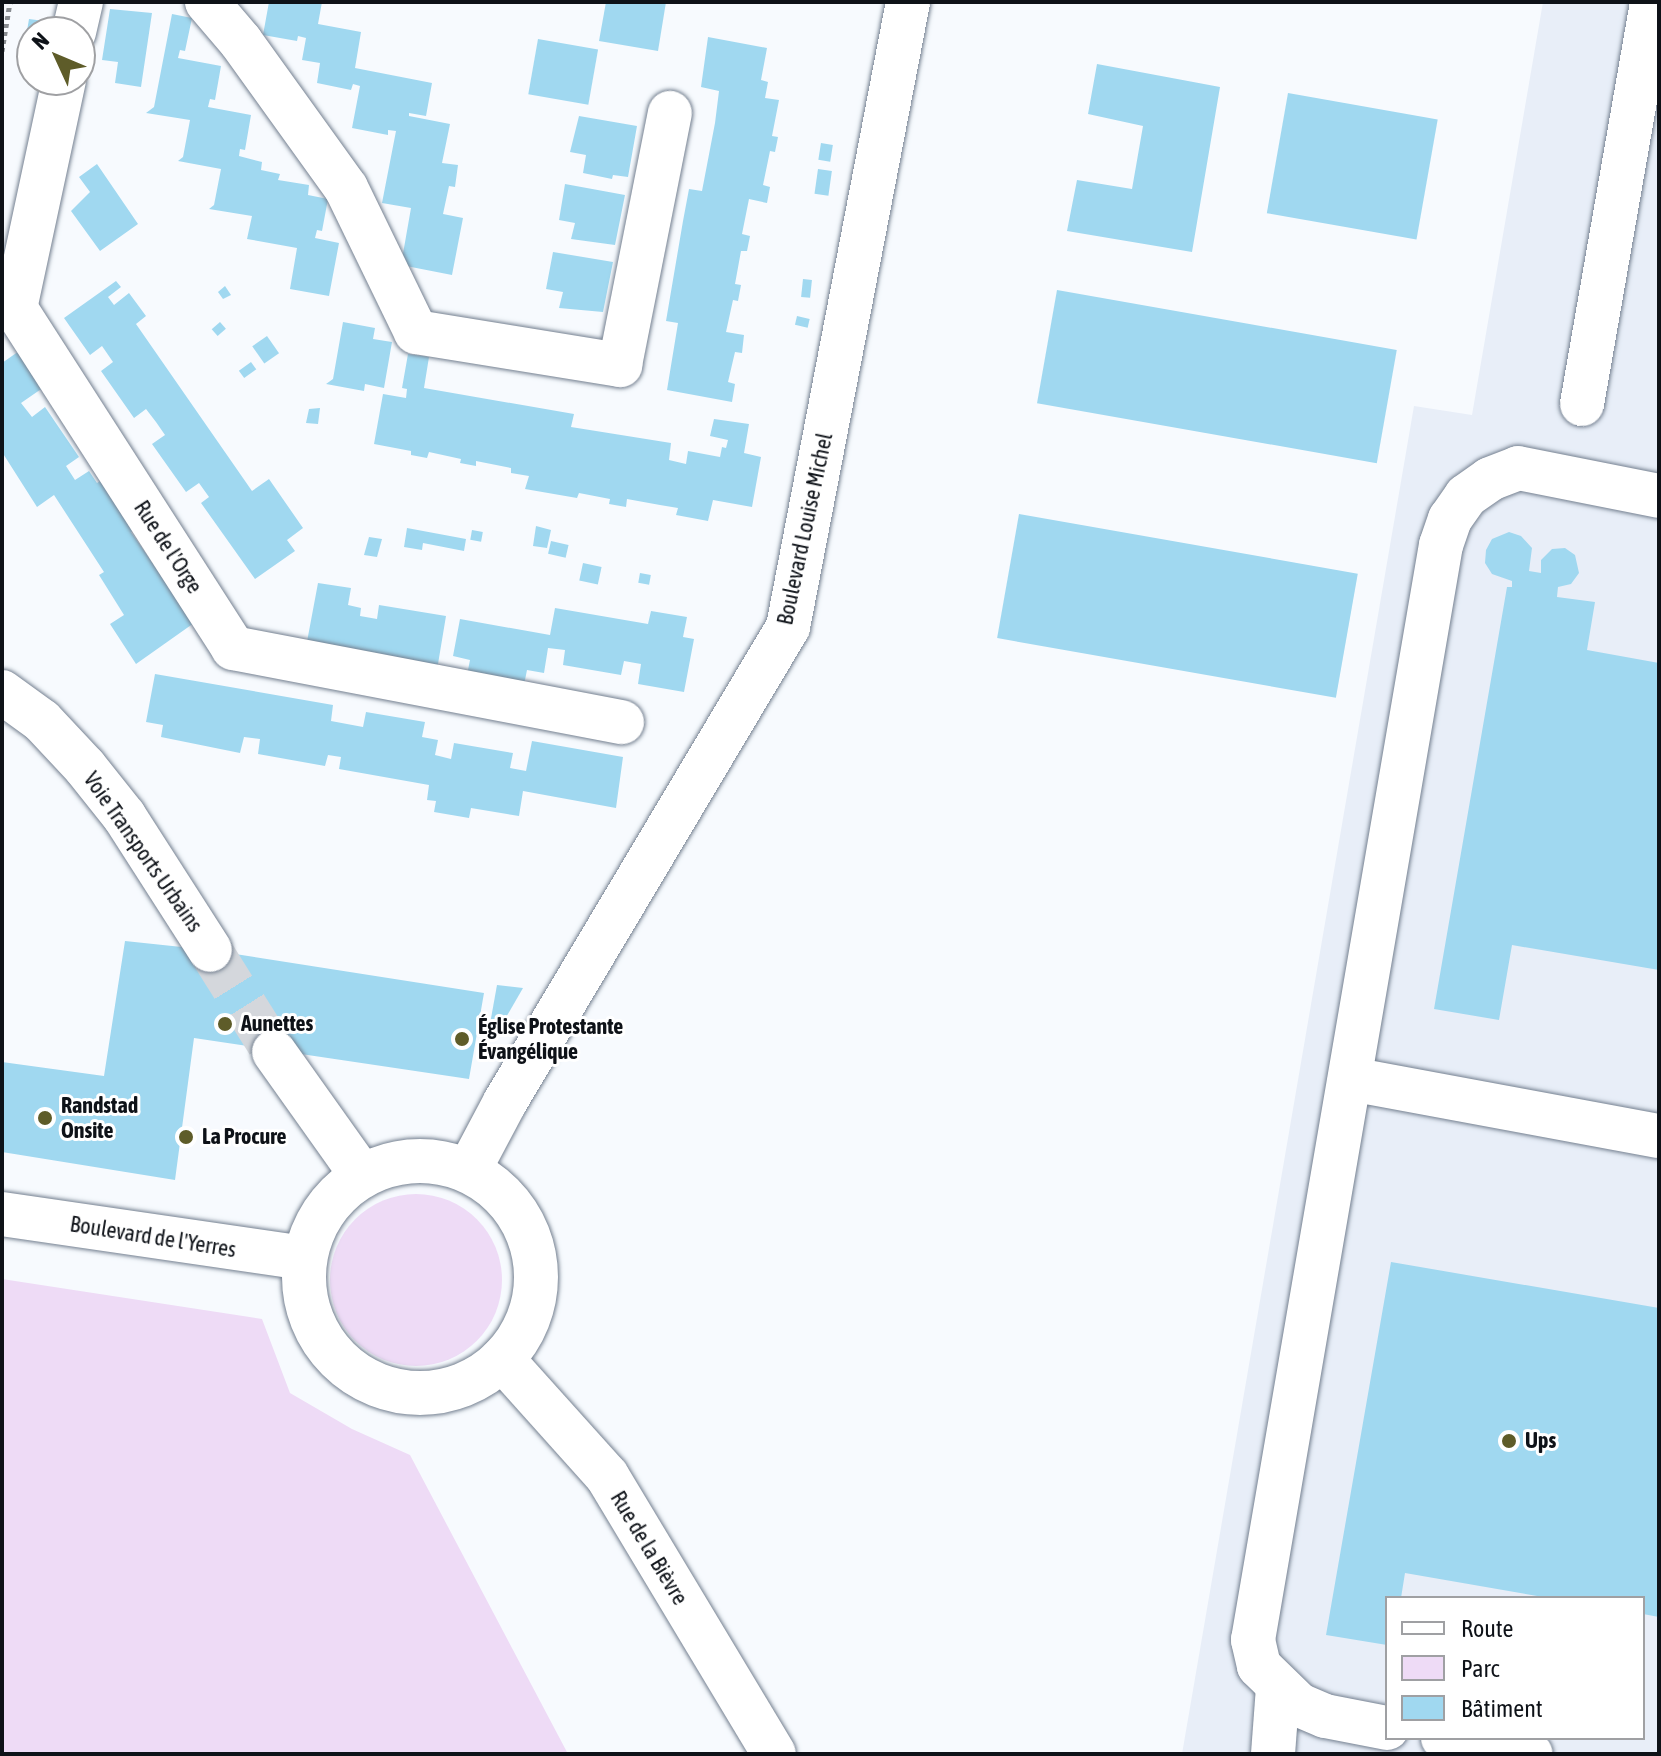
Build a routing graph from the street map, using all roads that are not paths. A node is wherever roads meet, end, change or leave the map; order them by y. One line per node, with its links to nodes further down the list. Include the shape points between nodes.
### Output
1 (207, 2): 5 (street, via 346,188 416,332 620,365)
2 (908, 2): 14 (street, Boulevard Louise Michel, via 788,627)
3 (1652, 2): 6 (street)
4 (61, 96): 9 (street, Rue de l'Orge, via 15,308 233,648)
5 (670, 113)
6 (1582, 404)
7 (1659, 496): 12 (street, via 1518,468 1466,496 1450,519 1441,545)
8 (2, 692): 10 (street, Voie Transports Urbains, via 42,721 85,767 124,816)
9 (622, 722)
10 (210, 950)
11 (274, 1052): 15 (street)
12 (1350, 1079): 13 (street); 19 (street, via 1253,1640 1259,1666)
13 (1659, 1136)
14 (469, 1170): 15 (street, via 433,1161 396,1162); 18 (street, via 498,1189 520,1215 534,1247 537,1281 531,1315)
15 (362, 1176): 17 (street, via 328,1206 315,1225)
16 (2, 1214): 17 (street, Boulevard de l'Yerres)
17 (305, 1258): 18 (street, via 305,1297 317,1334 342,1364 375,1385 413,1394 452,1390)
18 (502, 1359): 22 (street, Rue de la Bièvre, via 607,1476)
19 (1278, 1688): 20 (street, via 1325,1716); 23 (street)
20 (1385, 1728)
21 (1454, 1740): 24 (street)
22 (774, 1754)
23 (1273, 1754)
24 (1531, 1754)

